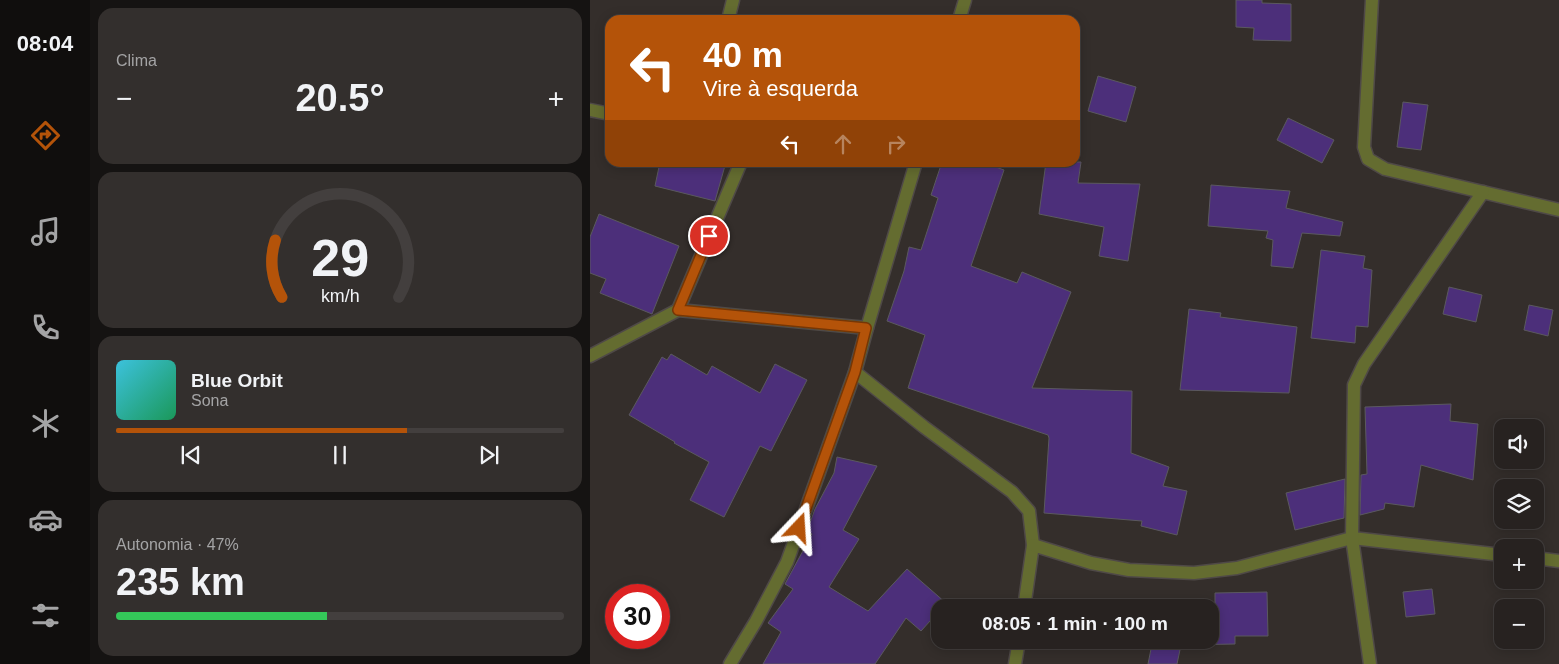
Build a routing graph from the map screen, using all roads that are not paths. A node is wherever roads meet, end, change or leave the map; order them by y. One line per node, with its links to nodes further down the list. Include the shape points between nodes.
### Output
1 (732, 0): 4 (street)
2 (965, 0): 5 (street)
3 (1372, 0): 10 (street, via 1364,147 1368,159 1386,169)
4 (729, 15)
5 (960, 15)
6 (590, 110): 7 (street)
7 (605, 113)
8 (738, 167): 12 (street)
9 (914, 167): 13 (street)
10 (1483, 192): 11 (street); 16 (street, via 1364,364 1354,386)
11 (1559, 210)
12 (678, 310): 13 (street); 14 (street)
13 (866, 328): 15 (street)
14 (590, 356)
15 (855, 372): 17 (street, via 1012,492 1029,511); 23 (street, via 787,562)
16 (1352, 538): 17 (street, via 1238,568 1194,573 1129,570 1091,563); 18 (street); 25 (street)
17 (1033, 544): 21 (street)
18 (1494, 553)
19 (1544, 559): 20 (street)
20 (1559, 561)
21 (1025, 599)
22 (1018, 649): 24 (street)
23 (730, 664)
24 (1015, 664)
25 (1370, 664)

